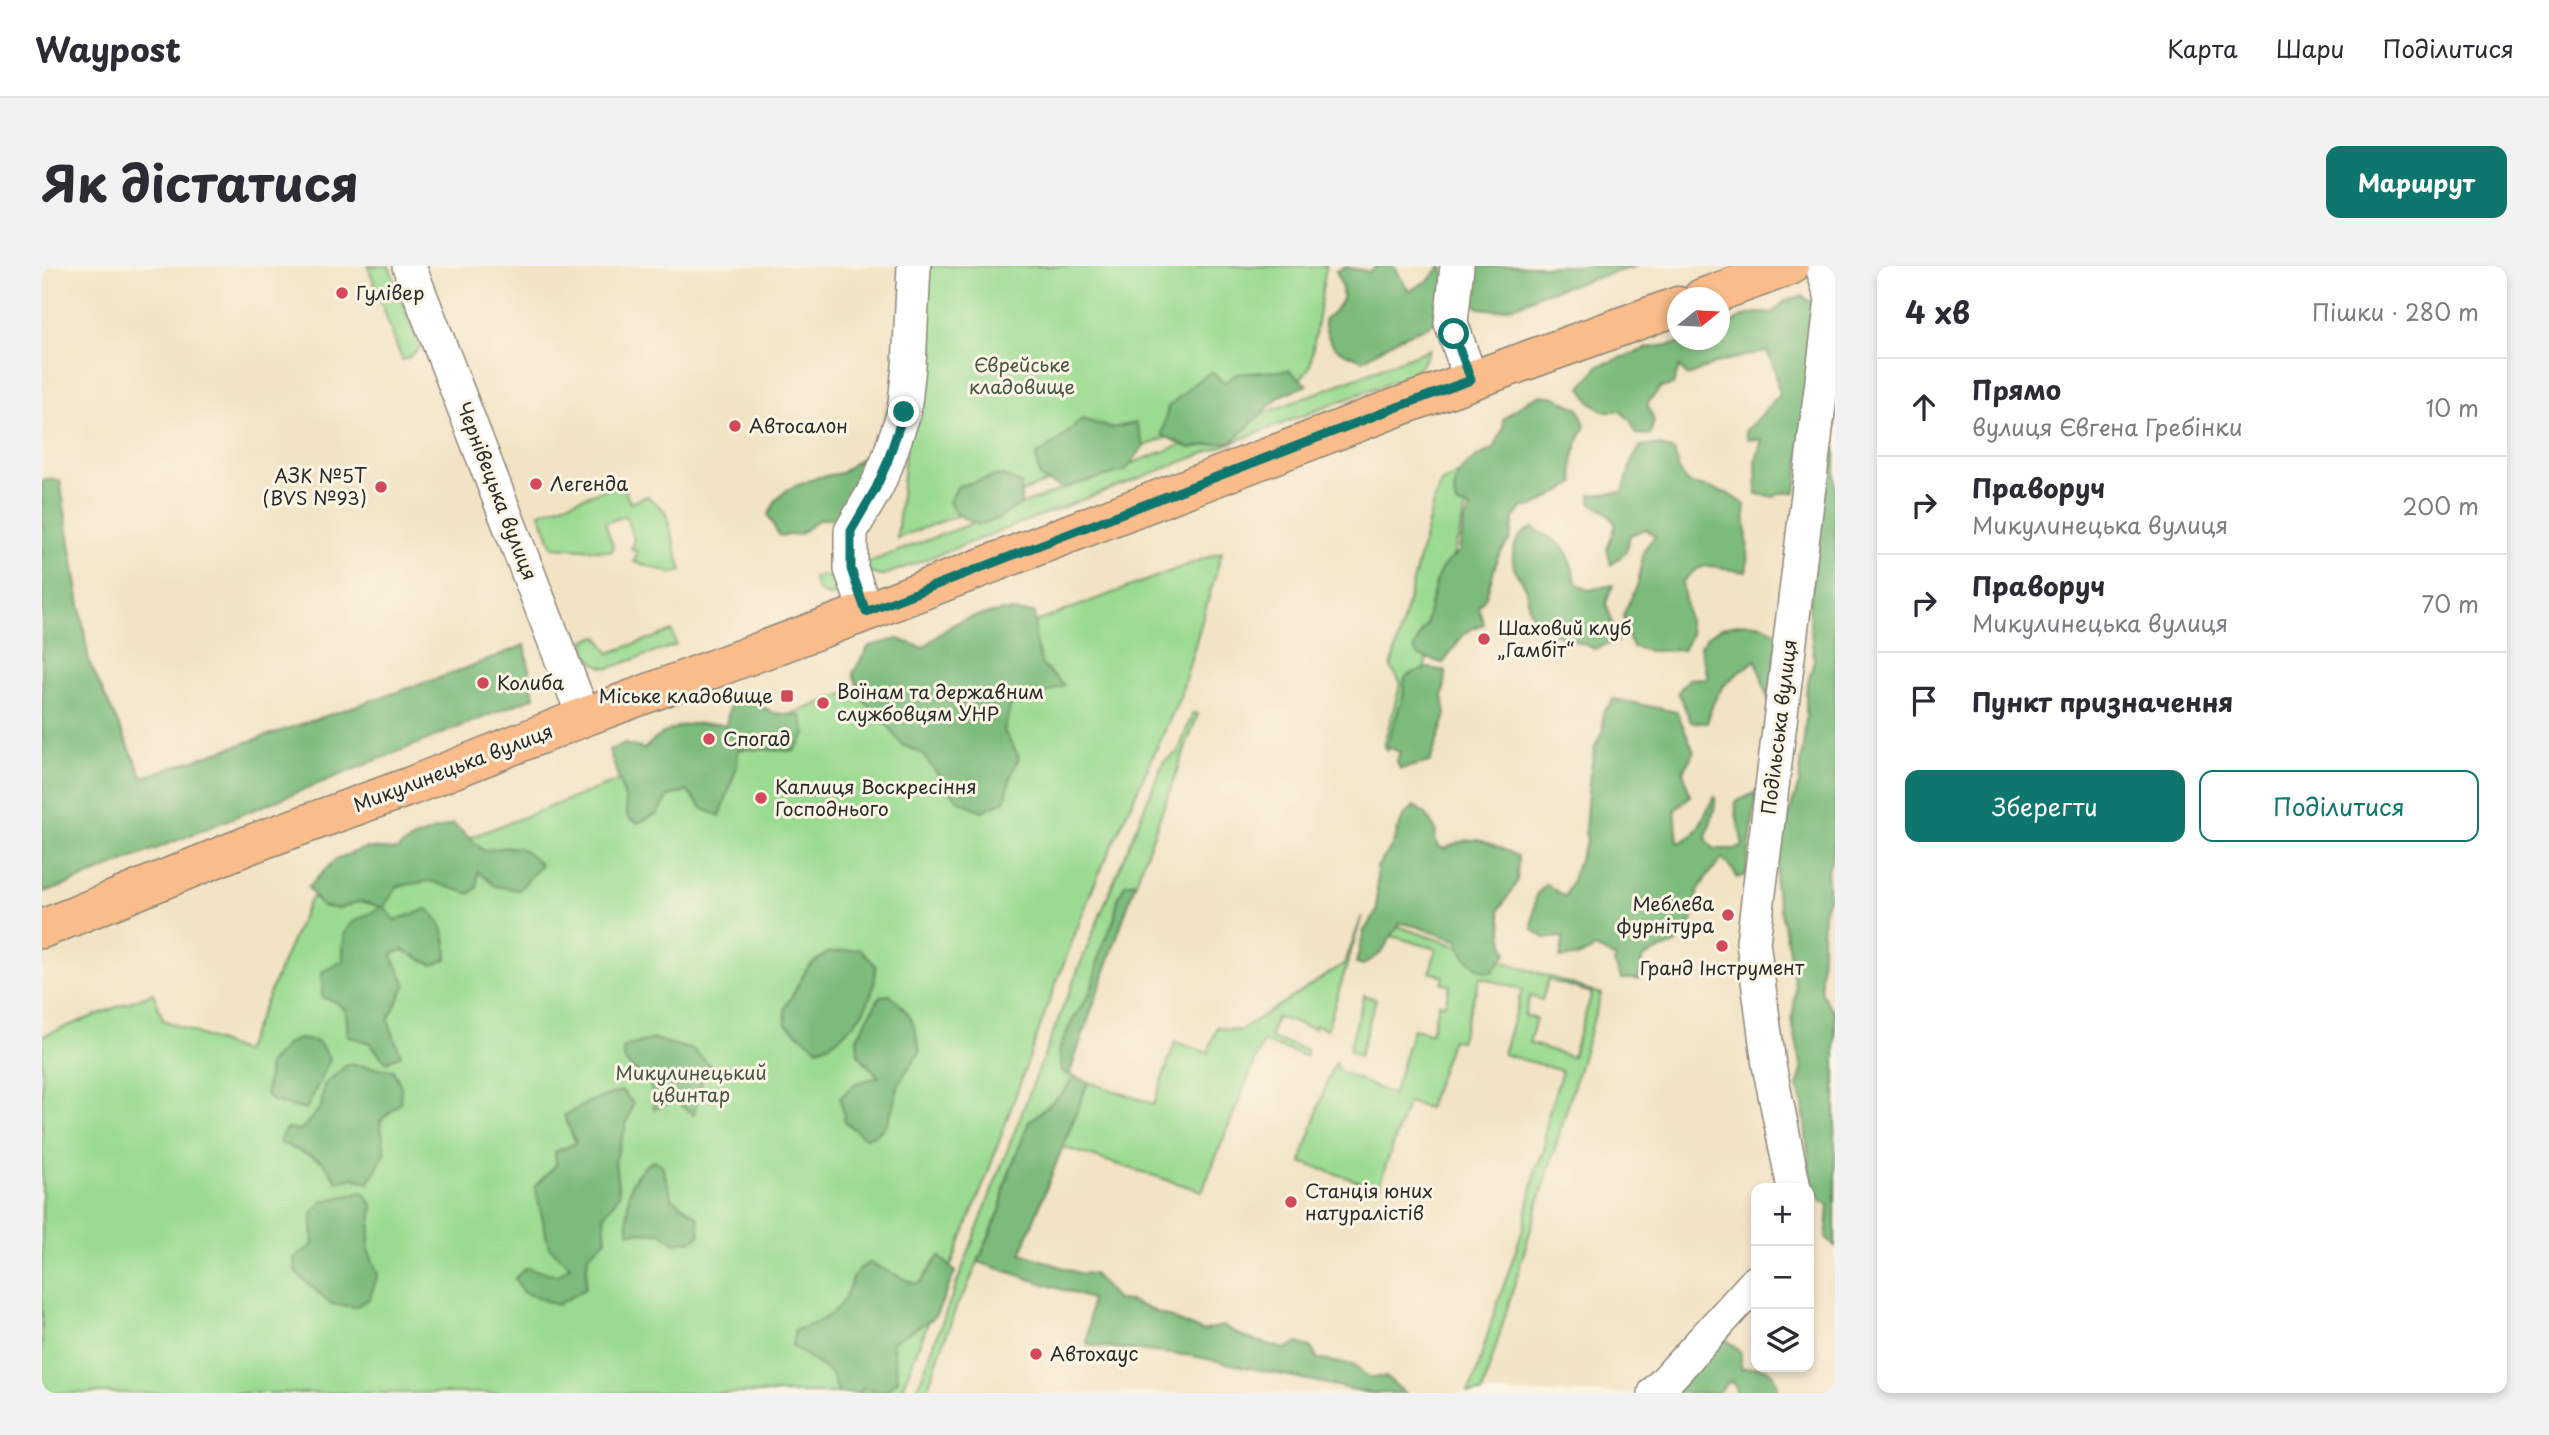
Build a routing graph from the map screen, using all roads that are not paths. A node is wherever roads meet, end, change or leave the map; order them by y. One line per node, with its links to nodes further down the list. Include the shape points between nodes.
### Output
1 (409, 266): 10 (street, Чернівецька вулиця)
2 (914, 266): 9 (street, via 904,412 876,488 851,531 851,569)
3 (1457, 266): 8 (street, via 1451,323)
4 (1790, 266): 6 (main road)
5 (1822, 266): 12 (street, Подільська вулиця, via 1832,299 1753,942 1769,1065)
6 (1730, 288)
7 (1667, 310): 8 (main road, Микулинецька вулиця)
8 (1471, 380): 9 (main road, Микулинецька вулиця)
9 (866, 612): 10 (main road, Микулинецька вулиця)
10 (584, 717): 11 (main road, Микулинецька вулиця)
11 (42, 929)
12 (1793, 1183)
13 (1751, 1288): 14 (street)
14 (1656, 1393)

